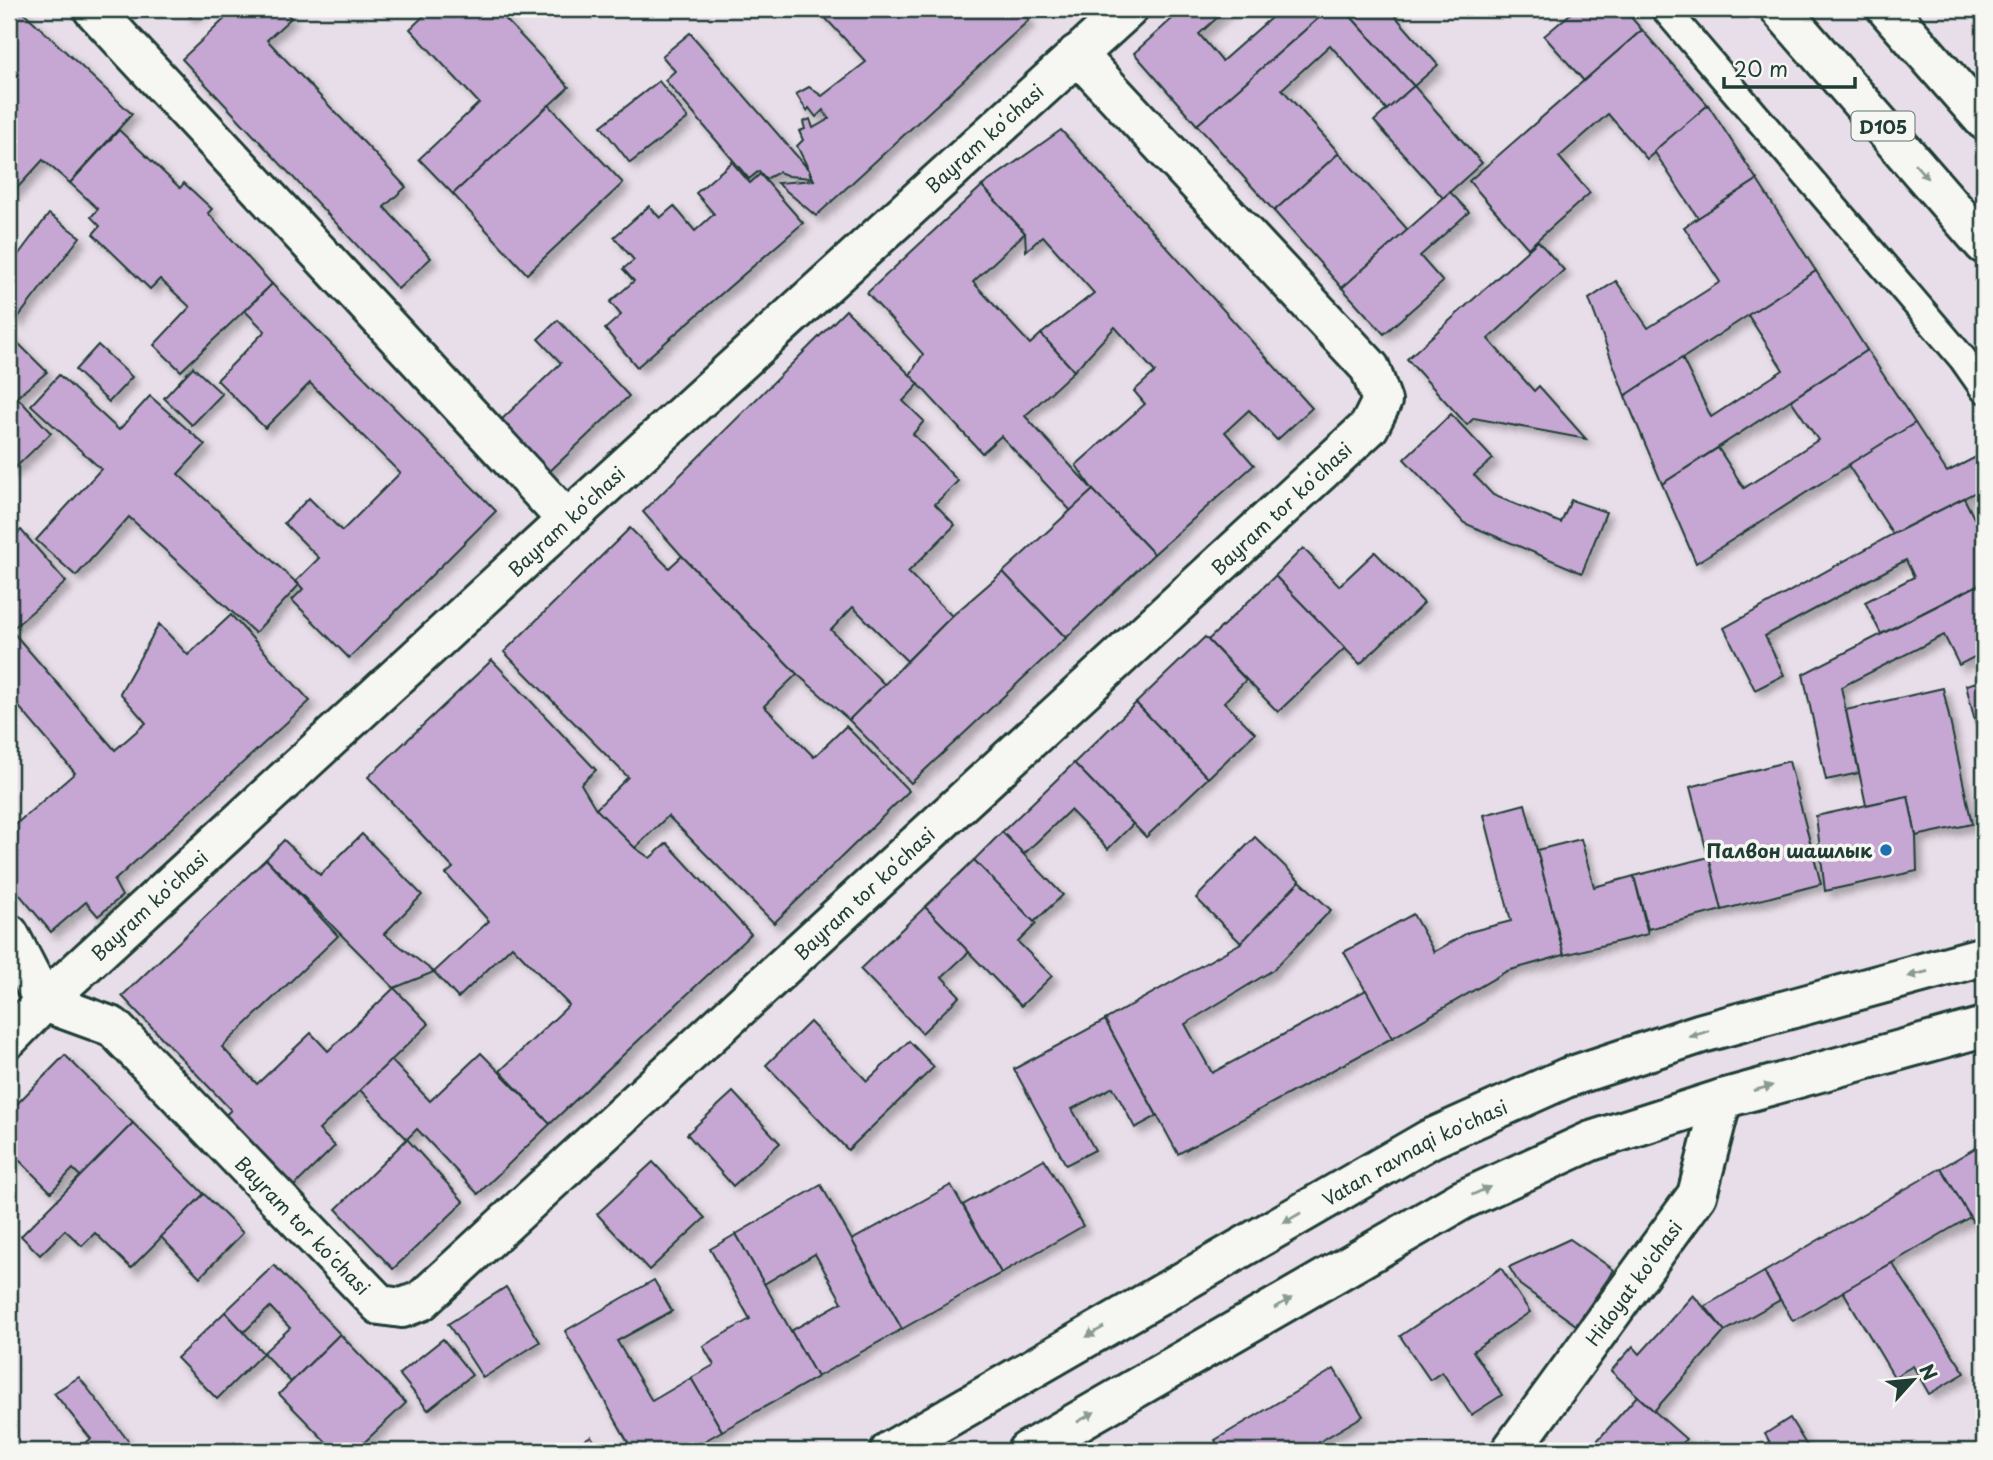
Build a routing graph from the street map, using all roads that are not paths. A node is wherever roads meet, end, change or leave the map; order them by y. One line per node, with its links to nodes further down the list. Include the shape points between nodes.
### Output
1 (93, 9): 10 (main road)
2 (1128, 9): 6 (main road, Bayram koʻchasi)
3 (1665, 9): 9 (lane)
4 (1780, 9): 8 (main road, D105, one-way to 8)
5 (1886, 9): 7 (main road)
6 (1077, 54): 10 (main road, Bayram koʻchasi); 13 (main road, Bayram tor koʻchasi, via 1370,369 1382,401 1369,427 421,1301 402,1308 380,1305 113,1027)
7 (1984, 120)
8 (1984, 244)
9 (1984, 389)
10 (567, 520): 13 (main road, Bayram koʻchasi)
11 (9, 934): 13 (main road)
12 (1984, 956): 17 (main road, Vatan ravnaqi ko'chasi, one-way to 17, via 1702,1033 1579,1073 1430,1139)
13 (44, 1003): 15 (main road, Bayram koʻchasi)
14 (1984, 1027): 16 (main road, one-way to 14)
15 (9, 1038)
16 (1722, 1099): 18 (main road, one-way to 16, via 1462,1200 1591,1141); 19 (main road, Hidoyat ko'chasi, via 1697,1195)
17 (890, 1451)
18 (1027, 1451)
19 (1511, 1451)

